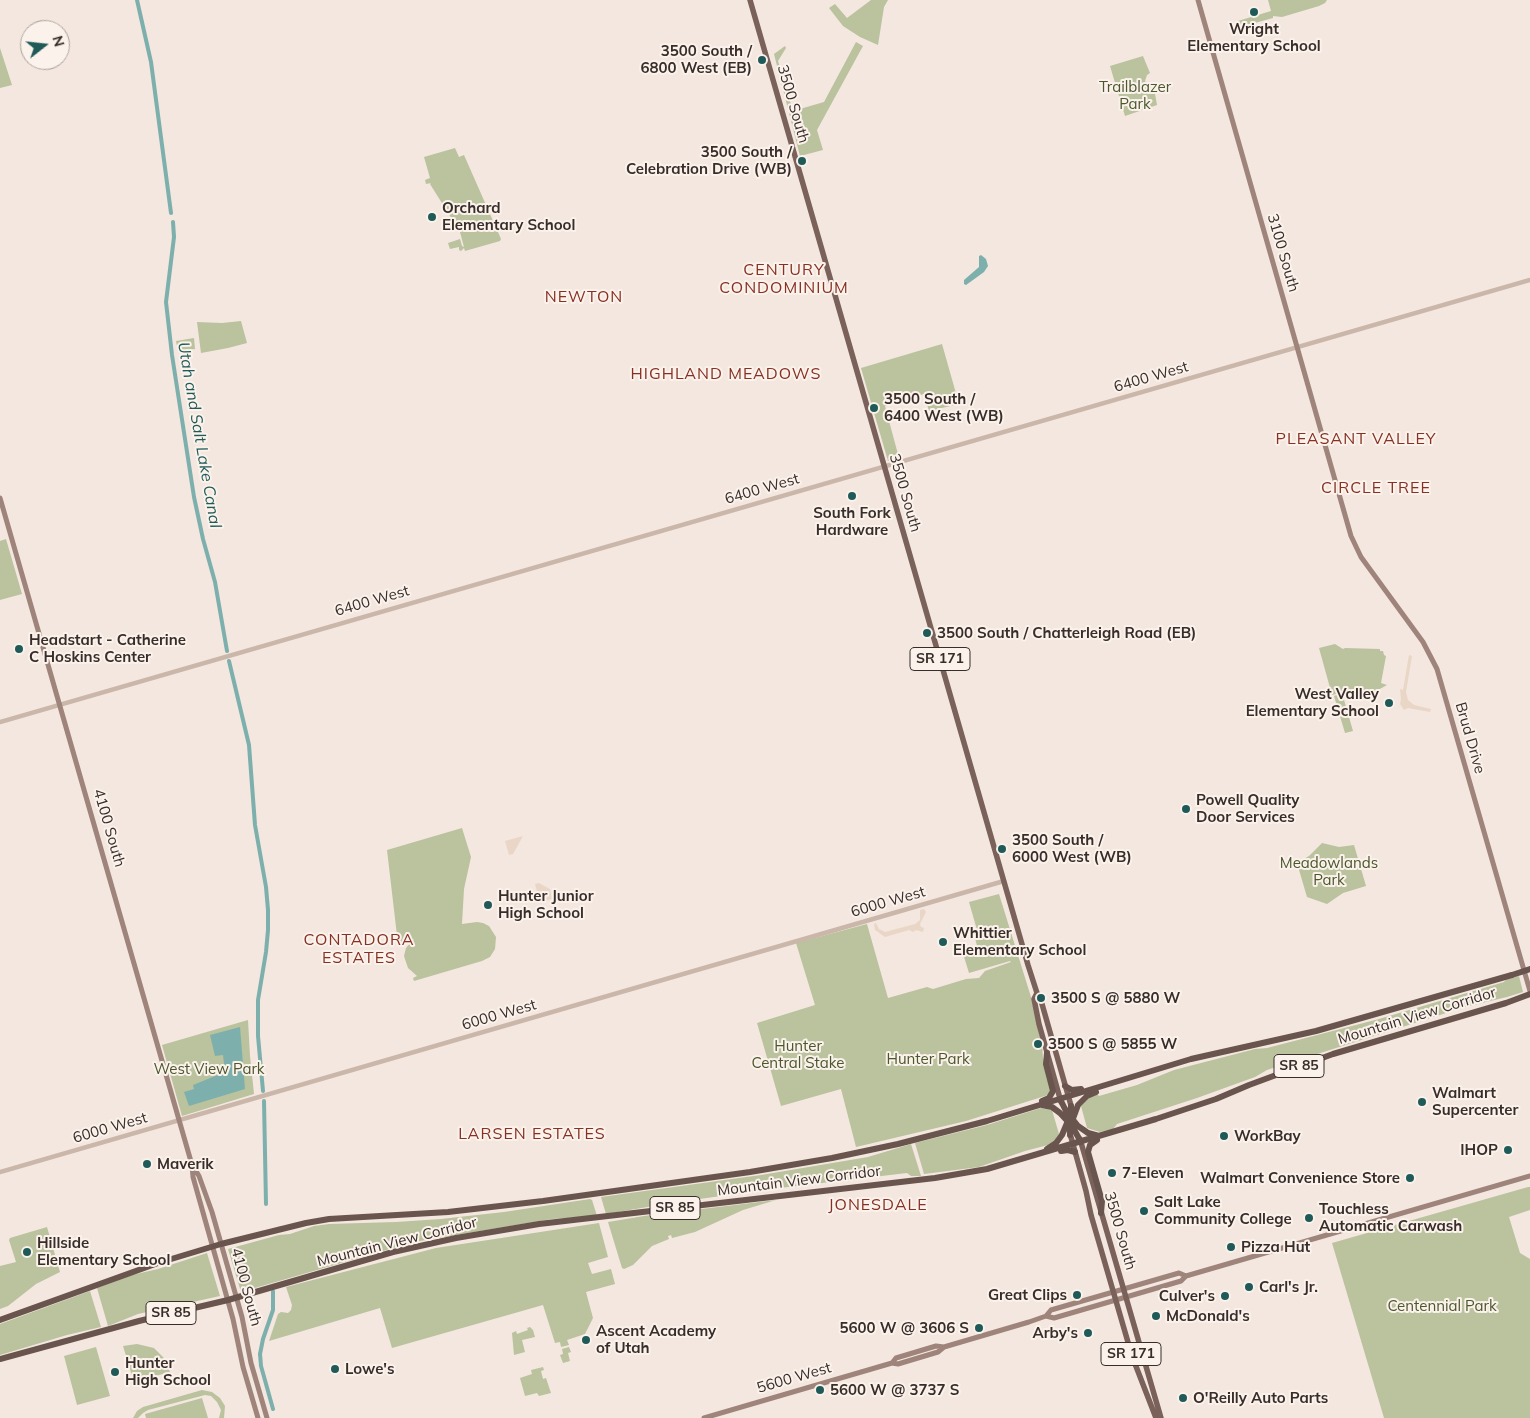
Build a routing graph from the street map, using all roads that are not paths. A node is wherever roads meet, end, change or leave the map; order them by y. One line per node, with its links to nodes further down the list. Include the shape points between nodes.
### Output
1 (750, 0): 5 (main road, 3500 South / SR 171)
2 (1198, 0): 4 (main road, 3100 South)
3 (1530, 280): 4 (street, 6400 West)
4 (1297, 347): 5 (street, 6400 West); 7 (main road, 3100 South)
5 (885, 467): 8 (street, 6400 West); 10 (main road, 3500 South / SR 171)
6 (0, 498): 8 (main road, 4100 South)
7 (1344, 512): 13 (main road, Brud Drive, via 1361,557 1423,642 1437,669)
8 (60, 704): 9 (street, 6400 West); 24 (main road, 4100 South)
9 (0, 722)
10 (1004, 881): 12 (main road, 3500 South / SR 171); 24 (street, 6000 West)
11 (1530, 969): 15 (highway, Mountain View Corridor / SR 85, bridge, via 1316,1031)
12 (1037, 993): 14 (main road, 3500 South / SR 171, via 1034,999); 17 (main road, 3500 South / SR 171)
13 (1530, 993): 22 (highway, Mountain View Corridor / SR 85, via 1333,1054)
14 (1047, 1053): 19 (main road, 3500 South / SR 171); 25 (highway, via 1046,1064 1053,1089 1050,1096)
15 (1171, 1065): 16 (highway, Mountain View Corridor / SR 85); 17 (highway, via 1150,1068 1080,1090)
16 (1153, 1071): 18 (highway, Mountain View Corridor / SR 85); 23 (highway, via 1139,1079 1090,1094 1079,1104)
17 (1065, 1086): 18 (main road, 3500 South / SR 171)
18 (1068, 1096): 19 (highway, Mountain View Corridor / SR 85); 21 (main road, 3500 South / SR 171)
19 (1060, 1099): 20 (highway, Mountain View Corridor / SR 85); 23 (highway)
20 (1039, 1105): 23 (highway, via 1052,1108); 25 (highway, Mountain View Corridor / SR 85)
21 (1071, 1106): 23 (highway)
22 (1156, 1119): 27 (highway, Mountain View Corridor / SR 85); 36 (highway, via 1090,1145 1088,1152 1102,1201)
23 (1070, 1120): 26 (highway); 27 (highway, via 1089,1133); 28 (highway); 32 (highway, via 1052,1146)
24 (179, 1121): 31 (main road, 4100 South); 34 (street, 6000 West)
25 (987, 1121): 37 (highway, Mountain View Corridor / SR 85, via 832,1158 759,1171 486,1208 330,1219)
26 (1070, 1135): 29 (main road, 3500 South / SR 171)
27 (1101, 1136): 28 (highway, Mountain View Corridor / SR 85)
28 (1081, 1142): 29 (highway, Mountain View Corridor / SR 85); 36 (main road, 3500 South / SR 171)
29 (1073, 1144): 30 (main road, 3500 South / SR 171); 32 (highway, Mountain View Corridor / SR 85)
30 (1075, 1152): 33 (highway, via 1064,1150 1004,1168); 41 (main road, 3500 South / SR 171)
31 (192, 1165): 37 (main road, 4100 South, via 203,1186); 38 (main road, 4100 South)
32 (1001, 1166): 33 (highway, Mountain View Corridor / SR 85)
33 (987, 1169): 43 (highway, Mountain View Corridor / SR 85, via 941,1178 511,1228 401,1250)
34 (0, 1172)
35 (1530, 1176): 39 (main road, 5600 West)
36 (1101, 1213): 40 (main road, 3500 South / SR 171)
37 (221, 1244): 38 (highway, Mountain View Corridor / SR 85); 43 (main road, 4100 South)
38 (212, 1247): 44 (main road, 4100 South); 47 (highway, Mountain View Corridor / SR 85)
39 (1186, 1276): 40 (main road, 5600 West, via 1179,1273); 42 (main road, 5600 West, via 1181,1281)
40 (1123, 1289): 41 (main road, 5600 West); 42 (main road, 3500 South / SR 171)
41 (1113, 1292): 45 (main road, 3500 South / SR 171); 46 (main road, 5600 West, via 1051,1310)
42 (1126, 1297): 45 (main road, 5600 West); 53 (main road, 3500 South / SR 171)
43 (237, 1298): 44 (highway, Mountain View Corridor / SR 85); 50 (main road, 4100 South)
44 (228, 1300): 48 (highway, Mountain View Corridor / SR 85, via 114,1327); 49 (main road, 4100 South)
45 (1116, 1300): 46 (main road, 5600 West, via 1054,1318); 52 (main road, 3500 South / SR 171, via 1134,1362)
46 (1046, 1316): 51 (main road, 5600 West, via 898,1364 892,1363)
47 (0, 1320)
48 (0, 1360)
49 (258, 1418)
50 (267, 1418)
51 (704, 1418)
52 (1156, 1418)
53 (1161, 1418)

